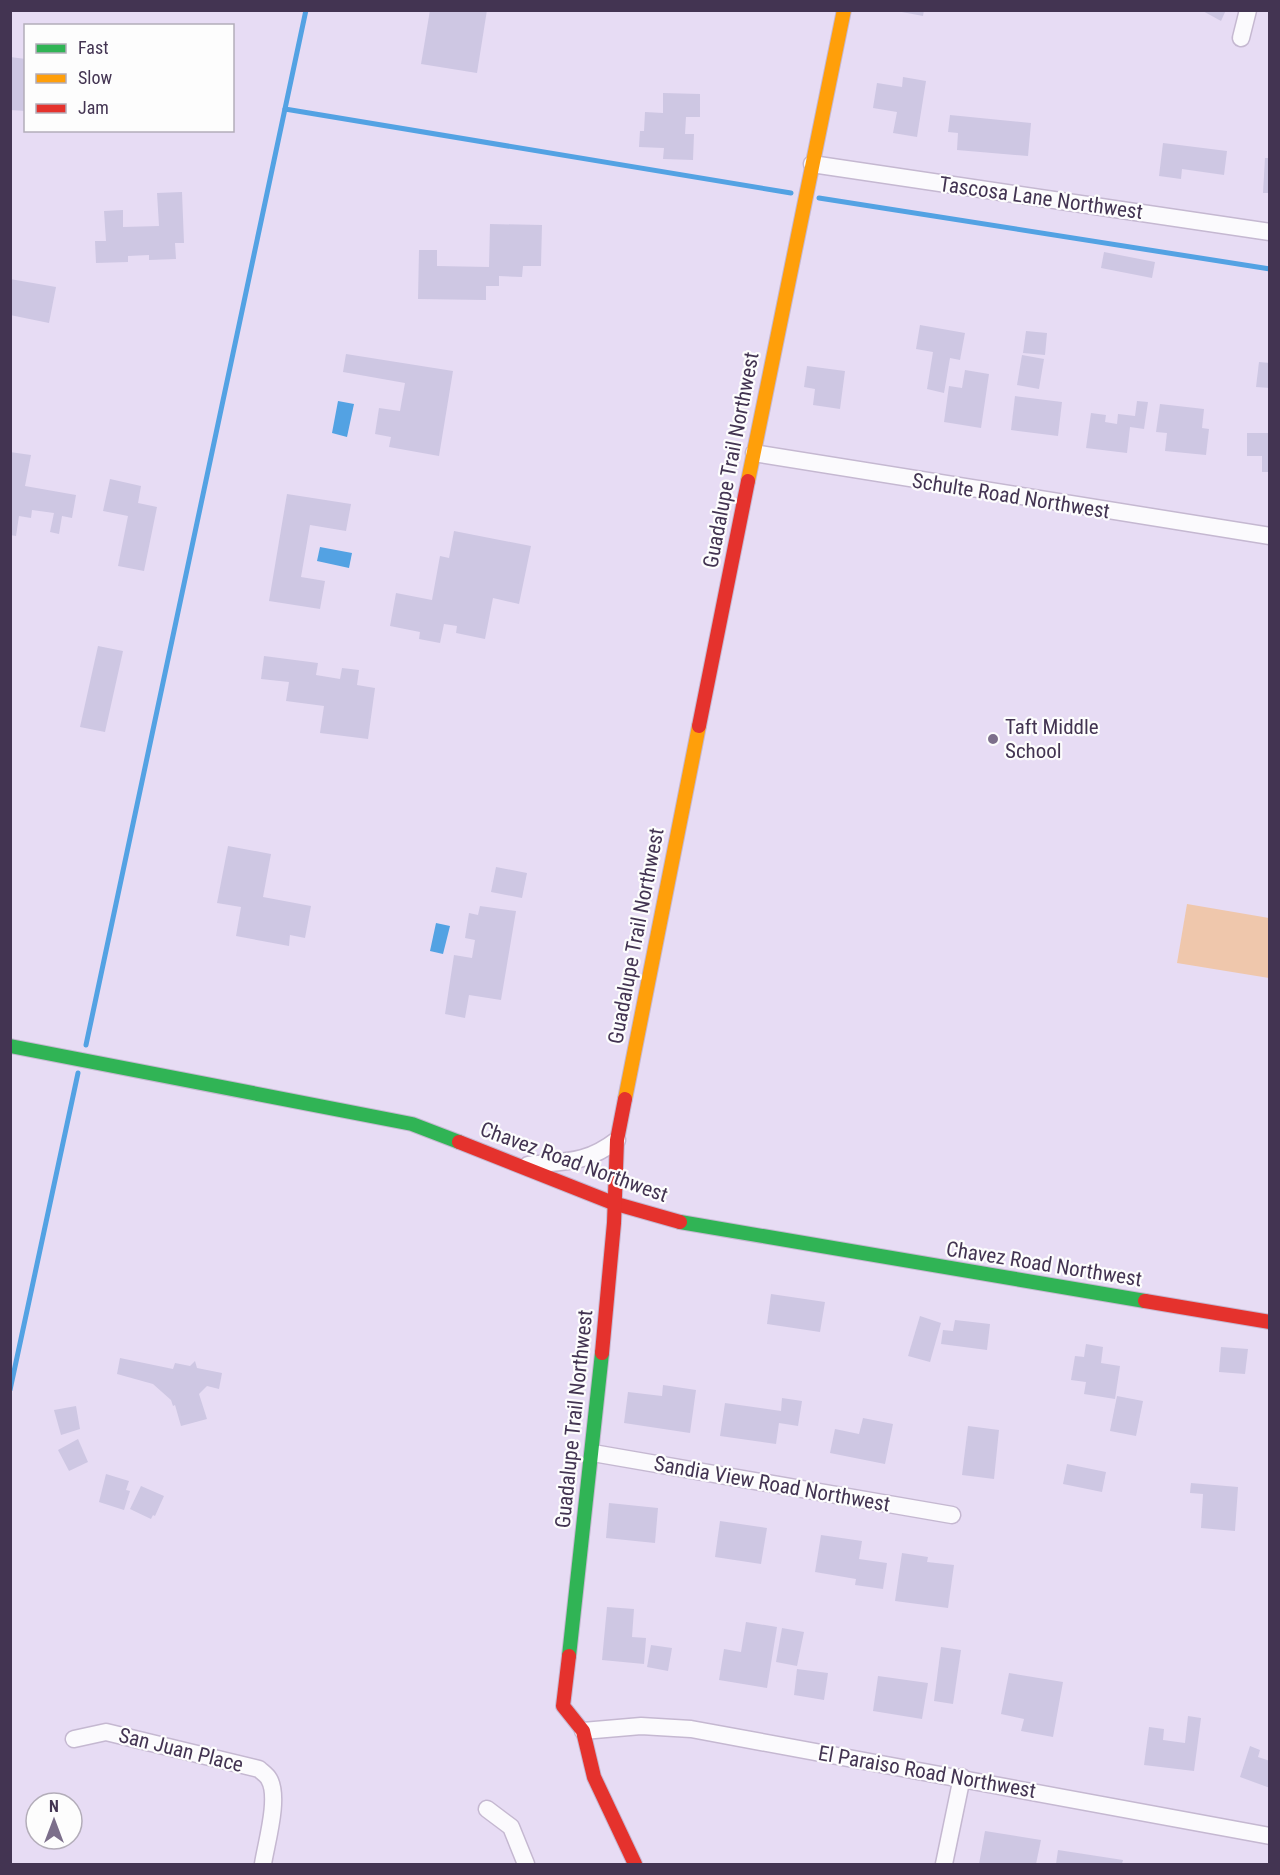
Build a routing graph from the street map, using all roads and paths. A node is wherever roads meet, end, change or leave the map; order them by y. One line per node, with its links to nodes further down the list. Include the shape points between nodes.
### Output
1 (844, 10): 4 (street, Guadalupe Trail Northwest)
2 (1248, 10): 3 (street)
3 (1241, 38)
4 (812, 164): 5 (street, Tascosa Lane Northwest); 6 (street, Guadalupe Trail Northwest)
5 (1269, 232)
6 (754, 453): 7 (street, Schulte Road Northwest); 9 (street, Guadalupe Trail Northwest)
7 (1269, 536)
8 (10, 1046): 10 (street, Chavez Road Northwest, via 412,1124)
9 (617, 1140): 10 (street, via 599,1154 582,1160); 11 (street, Guadalupe Trail Northwest)
10 (525, 1166): 11 (street, Chavez Road Northwest)
11 (613, 1203): 12 (street, Chavez Road Northwest, via 664,1219); 13 (street, Guadalupe Trail Northwest)
12 (1269, 1322)
13 (593, 1453): 14 (street, Sandia View Road Northwest); 15 (street, Guadalupe Trail Northwest, via 563,1706)
14 (952, 1515)
15 (583, 1731): 17 (street, El Paraiso Road Northwest, via 641,1726 691,1729); 22 (street, Guadalupe Trail Northwest, via 594,1777)
16 (74, 1739): 20 (street, San Juan Place, via 106,1732 259,1769 269,1779 272,1790)
17 (962, 1777): 19 (street, El Paraiso Road Northwest); 23 (street)
18 (487, 1809): 21 (street, via 511,1827)
19 (1269, 1836)
20 (263, 1864)
21 (526, 1864)
22 (635, 1864)
23 (944, 1864)

